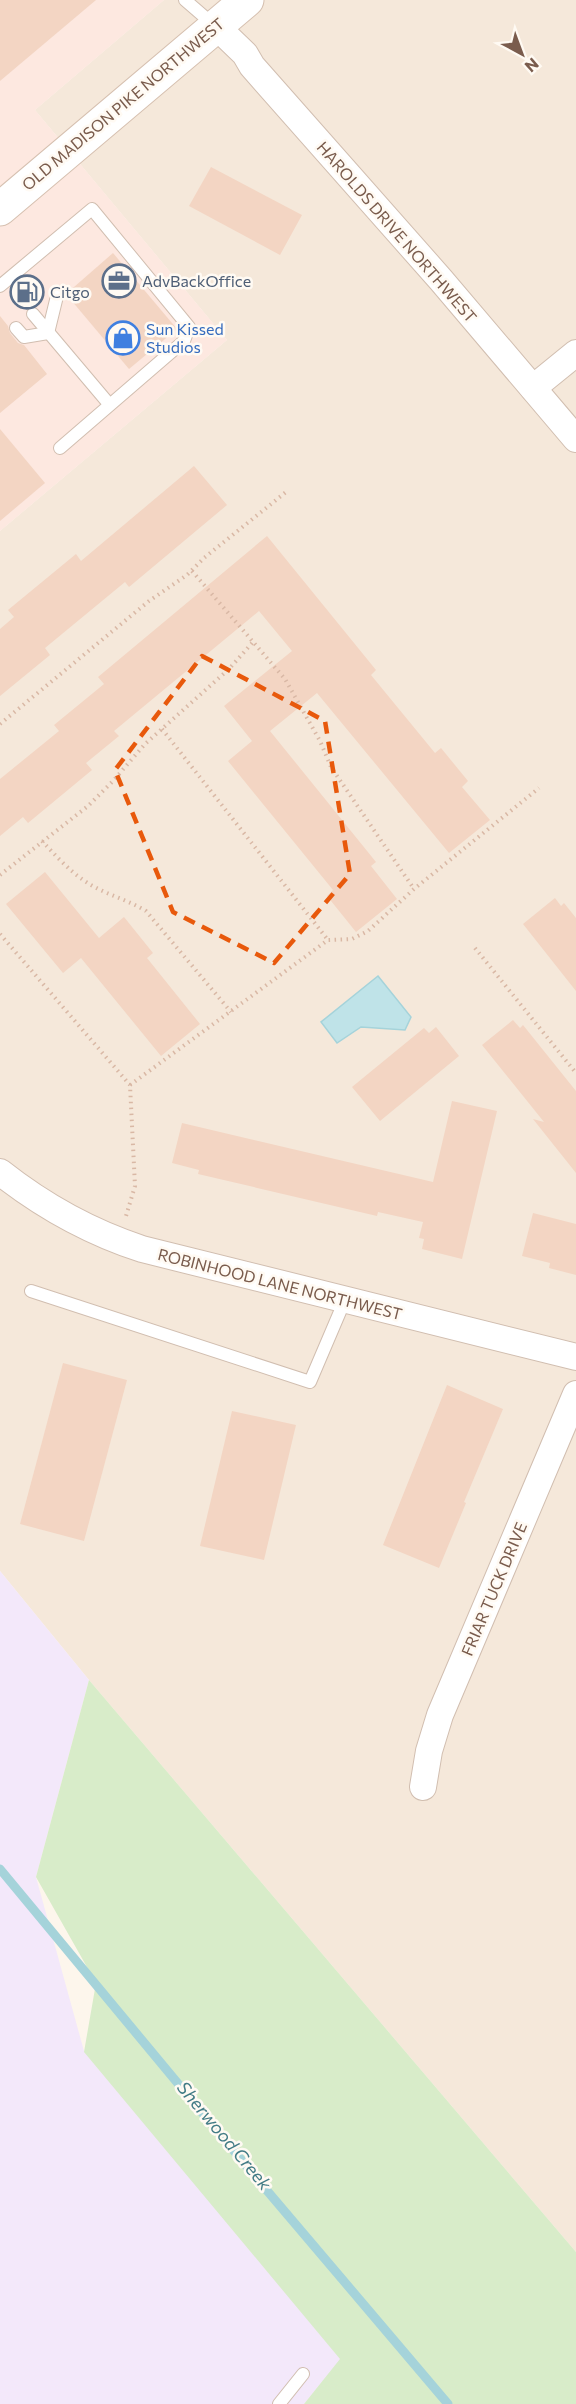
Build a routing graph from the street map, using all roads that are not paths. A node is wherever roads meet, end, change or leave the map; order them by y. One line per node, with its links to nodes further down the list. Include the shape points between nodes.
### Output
1 (185, 0): 3 (lane)
2 (247, 0): 3 (main road, OLD MADISON PIKE NORTHWEST)
3 (216, 26): 4 (main road, OLD MADISON PIKE NORTHWEST); 11 (street, HAROLDS DRIVE NORTHWEST, via 245,54)
4 (0, 209)
5 (6, 286): 12 (lane, via 92,209 189,327 184,341)
6 (58, 292): 9 (lane)
7 (33, 314): 9 (lane)
8 (16, 328): 9 (lane, via 24,338)
9 (48, 333): 12 (lane)
10 (576, 353): 11 (street)
11 (533, 388): 13 (street, HAROLDS DRIVE NORTHWEST)
12 (110, 404): 14 (lane)
13 (576, 439)
14 (60, 448)
15 (0, 1172): 17 (street, ROBINHOOD LANE NORTHWEST, via 58,1212 119,1242)
16 (31, 1291): 17 (lane, via 310,1382)
17 (345, 1300): 18 (street, ROBINHOOD LANE NORTHWEST)
18 (576, 1357)
19 (576, 1394): 20 (street, FRIAR TUCK DRIVE, via 440,1715)
20 (423, 1787)
21 (303, 2374): 22 (lane)
22 (279, 2404)

